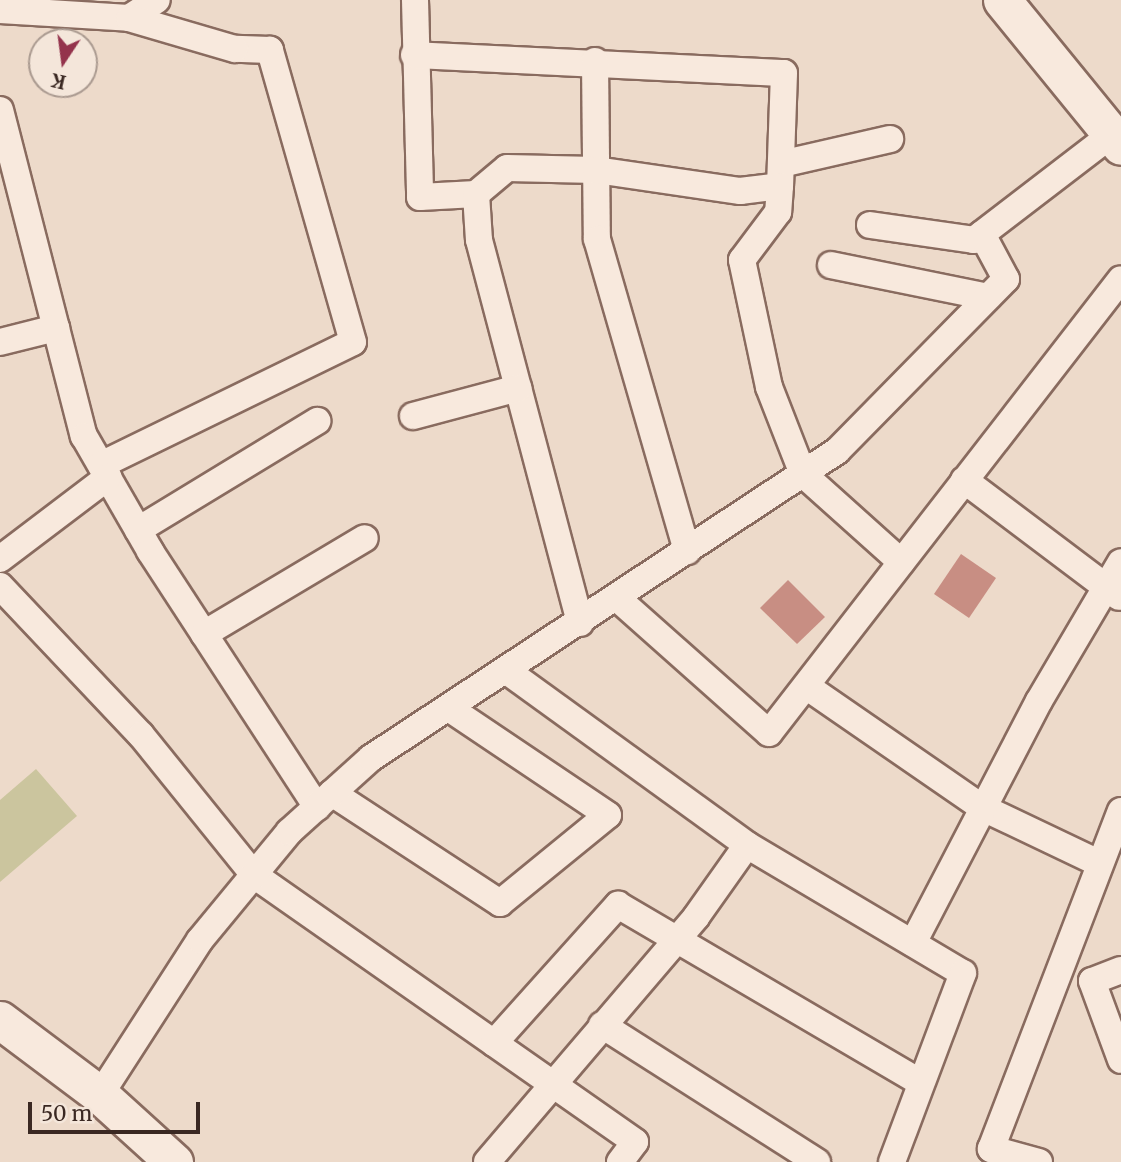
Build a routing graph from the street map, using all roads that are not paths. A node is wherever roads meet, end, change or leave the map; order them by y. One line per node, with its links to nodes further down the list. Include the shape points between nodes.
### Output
1 (158, 0): 5 (street)
2 (415, 0): 6 (street)
3 (1002, 0): 10 (main road)
4 (0, 10): 5 (street)
5 (129, 19): 24 (street, via 235,49 270,50 353,342)
6 (414, 55): 7 (street); 13 (street, via 419,197)
7 (595, 61): 11 (street); 12 (street, via 784,73)
8 (0, 110): 19 (street)
9 (890, 139): 12 (street)
10 (1116, 140): 15 (street)
11 (596, 170): 12 (street, via 740,191); 13 (street, via 507,168); 29 (street, via 597,239)
12 (781, 175): 25 (street, via 778,212 742,260 769,387)
13 (476, 194): 21 (street, via 479,240)
14 (870, 225): 15 (street, via 974,240)
15 (982, 234): 18 (street, via 1006,279)
16 (831, 265): 18 (street)
17 (1121, 279): 26 (street)
18 (988, 297): 25 (street, via 837,451)
19 (56, 328): 20 (street); 24 (street, via 84,436)
20 (0, 342)
21 (518, 388): 22 (street); 36 (street)
22 (413, 416)
23 (317, 421): 27 (street)
24 (104, 471): 27 (street); 30 (street)
25 (803, 474): 29 (street); 31 (street)
26 (964, 480): 31 (street); 34 (street)
27 (138, 530): 37 (street)
28 (365, 538): 37 (street)
29 (687, 551): 35 (street)
30 (0, 559)
31 (901, 562): 39 (street)
32 (1121, 562): 34 (street)
33 (0, 586): 46 (street, via 141,736)
34 (1113, 593): 42 (street)
35 (618, 598): 36 (street); 39 (street, via 769,733)
36 (580, 623): 38 (street)
37 (204, 634): 41 (street)
38 (507, 671): 40 (street); 44 (street)
39 (806, 686): 42 (street)
40 (449, 708): 41 (street, via 371,758); 41 (street, via 608,815 500,903)
41 (324, 800): 46 (street)
42 (983, 808): 45 (street); 48 (street)
43 (1121, 811): 45 (street)
44 (747, 845): 47 (street); 48 (street)
45 (1100, 863): 64 (street, via 991,1149)
46 (254, 874): 52 (street); 57 (street, via 200,940)
47 (675, 941): 51 (street); 52 (street, via 618,905); 56 (street)
48 (913, 943): 56 (street, via 963,973)
49 (1121, 970): 54 (street, via 1092,981)
50 (0, 1020): 53 (main road)
51 (602, 1025): 55 (street); 62 (street)
52 (494, 1043): 55 (street)
53 (36, 1048): 57 (main road); 58 (main road, via 128,1147)
54 (1121, 1060)
55 (550, 1083): 60 (street); 61 (street, via 635,1142)
56 (921, 1083): 63 (street)
57 (100, 1095): 59 (main road)
58 (133, 1162)
59 (174, 1162)
60 (487, 1162)
61 (620, 1162)
62 (817, 1162)
63 (892, 1162)
64 (1039, 1162)

